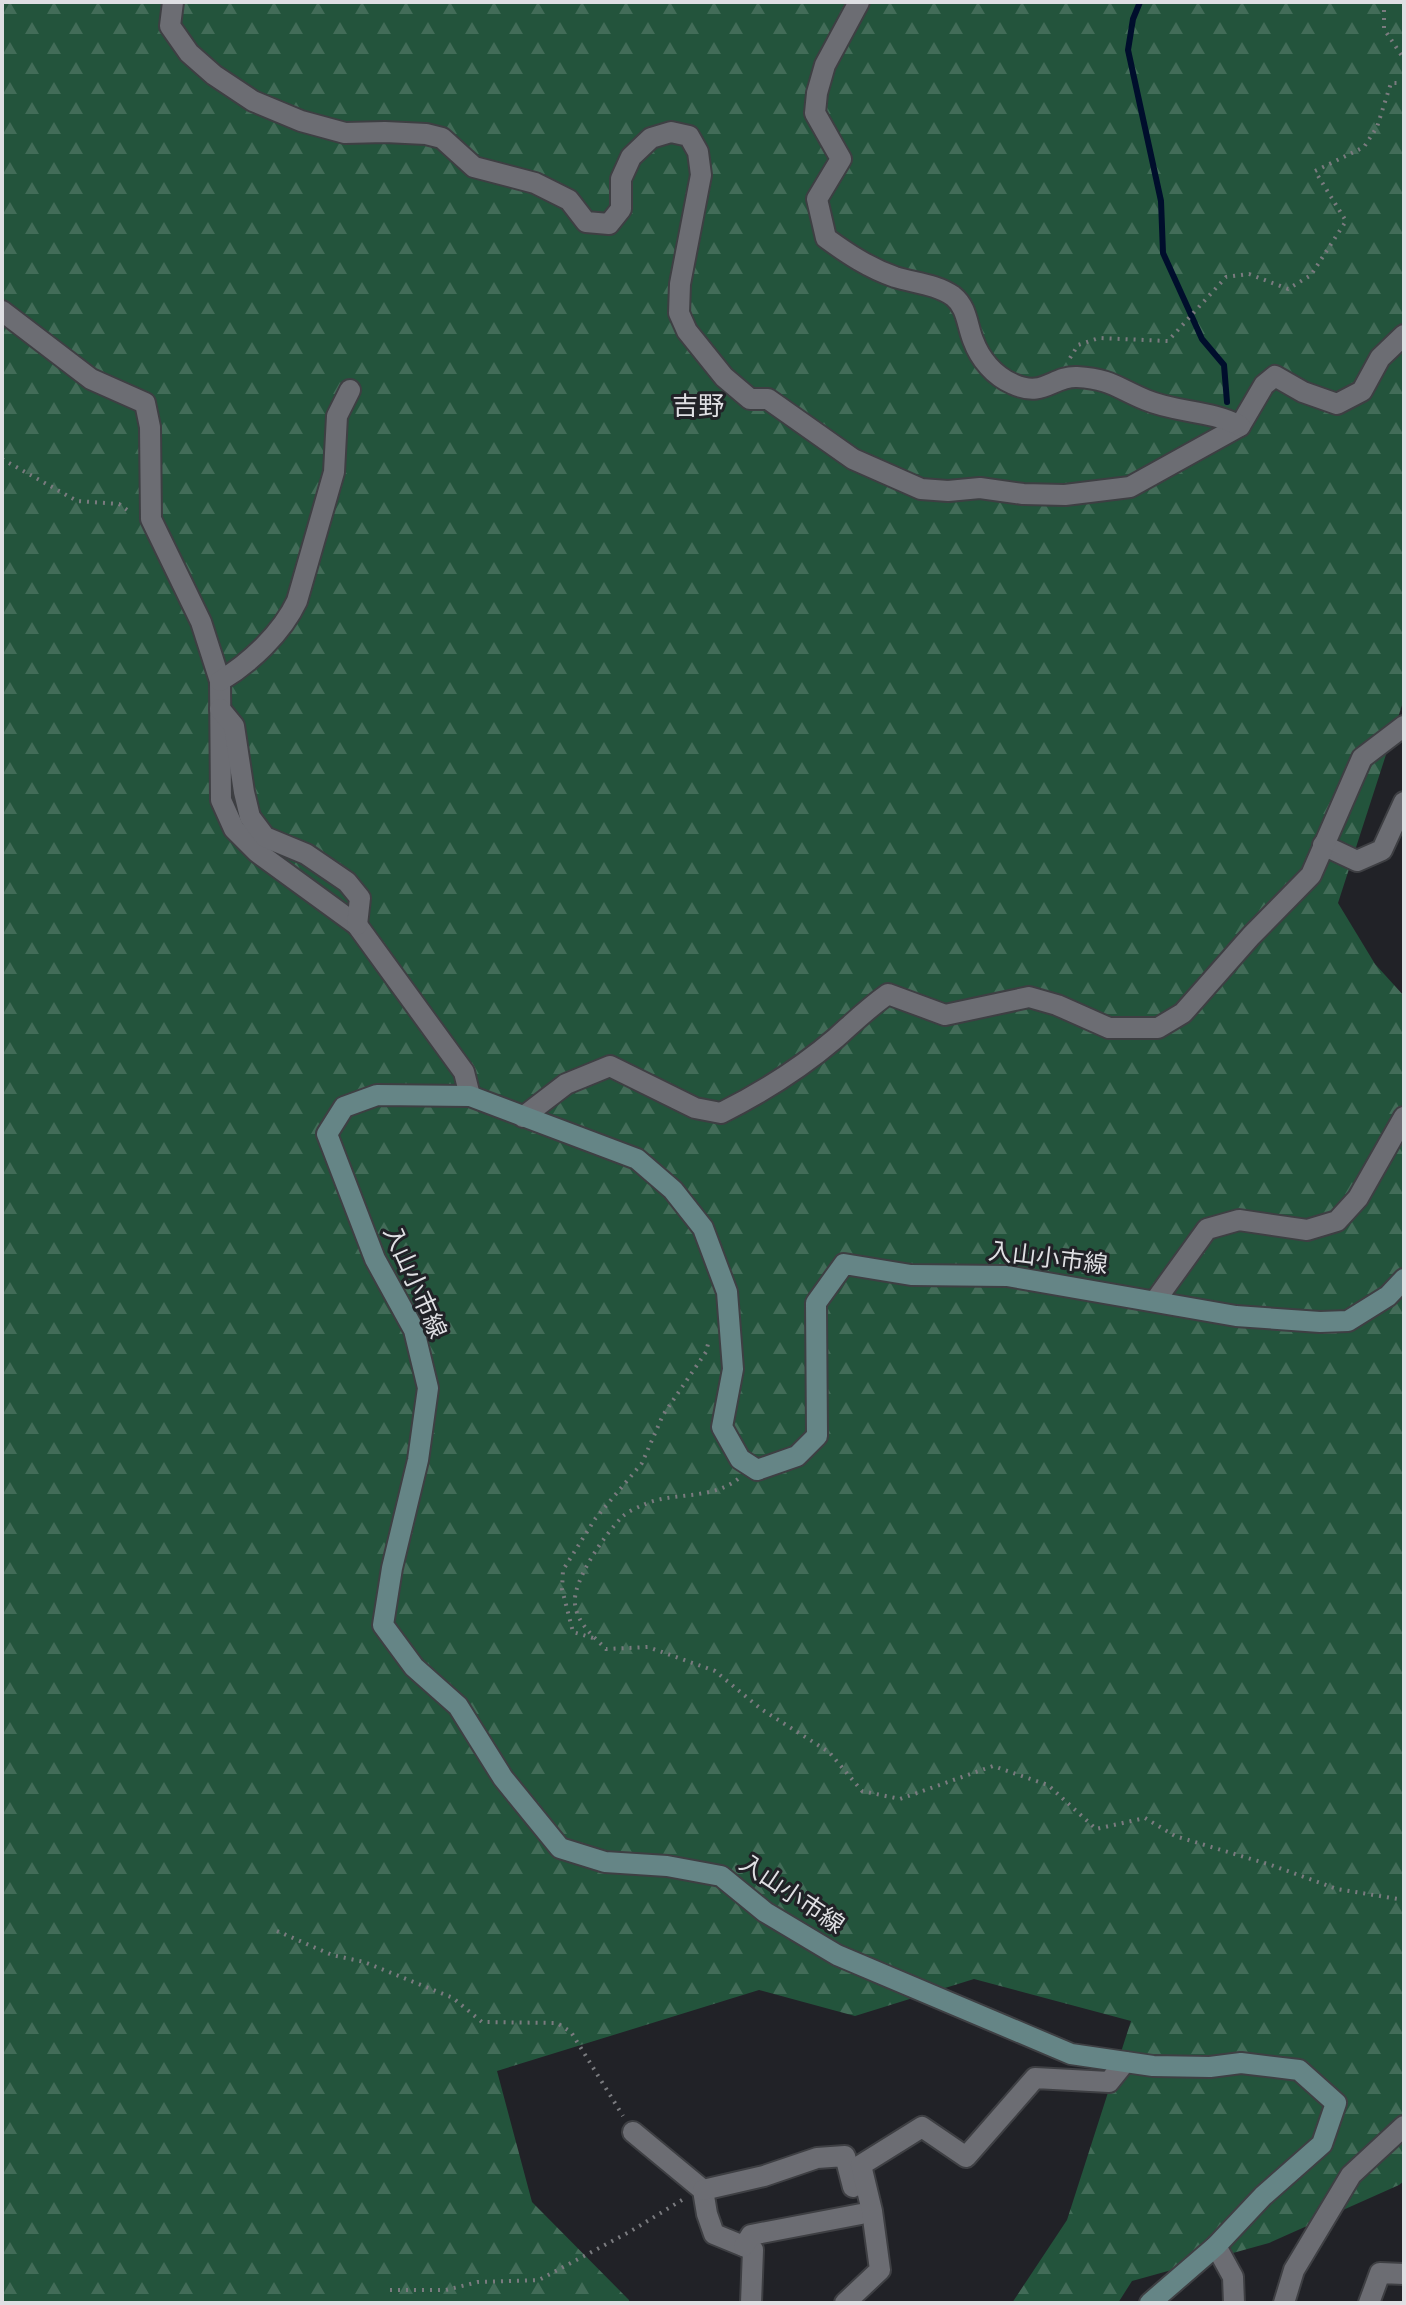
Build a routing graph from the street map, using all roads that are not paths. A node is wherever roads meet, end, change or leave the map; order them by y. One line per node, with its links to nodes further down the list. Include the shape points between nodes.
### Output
1 (173, 2): 6 (street, via 170,26 189,53 253,101 345,133 442,138 474,167 535,183 569,200 586,222 609,224 621,209 621,179 631,157 651,138 671,132 689,136 701,175 680,284 679,313 687,331 724,377 750,399 768,399 853,459 921,489 1065,495 1130,487)
2 (859, 2): 6 (street, via 825,65 817,93 815,113 841,159 817,199 826,238 864,265 955,297 991,371 1014,385 1037,390 1073,377 1106,380 1146,400 1221,416)
3 (6, 321): 7 (street, via 91,379 145,403 151,519 201,622)
4 (1404, 335): 6 (street, via 1380,358 1362,391 1337,404 1275,376)
5 (350, 390): 7 (street, via 337,416 334,472 297,601 289,618 240,669)
6 (1240, 426)
7 (220, 681): 8 (street)
8 (220, 709): 12 (street, via 221,800 234,829); 12 (street, via 234,726 250,817 265,837 306,854 347,882 360,898)
9 (1404, 726): 11 (street, via 1362,758)
10 (1404, 802): 11 (street, via 1382,850 1357,861)
11 (1323, 845): 14 (street, via 1311,875 1183,1013 1158,1028 1109,1028 1029,997 945,1015 888,994 774,1083 721,1113 695,1108 610,1066 566,1084)
12 (357, 925): 13 (street, via 464,1072)
13 (470, 1096): 14 (main road, 入山小市線); 18 (main road, 入山小市線, via 377,1095 344,1107 327,1134 375,1259 414,1330 428,1388 383,1625 414,1667 458,1706 503,1778 560,1848 605,1862 721,1876 765,1912 837,1955 1071,2054)
14 (523, 1117): 17 (main road, 入山小市線, via 637,1159 673,1190 703,1228 727,1292 733,1369 722,1427 740,1459 757,1470 797,1456 817,1436 816,1303 844,1264 911,1275 1007,1276)
15 (1404, 1117): 17 (street, via 1358,1198 1337,1221 1307,1230 1239,1220 1207,1229)
16 (1404, 1279): 17 (main road, 入山小市線, via 1348,1321 1236,1316)
17 (1155, 1301)
18 (1125, 2062): 22 (street, via 1109,2082 1035,2078 966,2157 922,2127 861,2165); 24 (main road, 入山小市線, via 1210,2067 1241,2063 1299,2070 1336,2103 1322,2144)
19 (1404, 2126): 30 (street, via 1351,2175 1294,2270)
20 (633, 2132): 21 (street)
21 (703, 2190): 22 (street, via 817,2158 845,2156); 23 (street, via 714,2234)
22 (866, 2213): 23 (street, via 751,2235); 27 (street, via 880,2270)
23 (744, 2246): 26 (street, via 753,2250)
24 (1216, 2246): 28 (main road, 入山小市線); 29 (street, via 1233,2277)
25 (1404, 2274): 31 (street, via 1380,2273)
26 (751, 2303)
27 (845, 2303)
28 (1150, 2303)
29 (1234, 2303)
30 (1284, 2303)
31 (1369, 2303)

